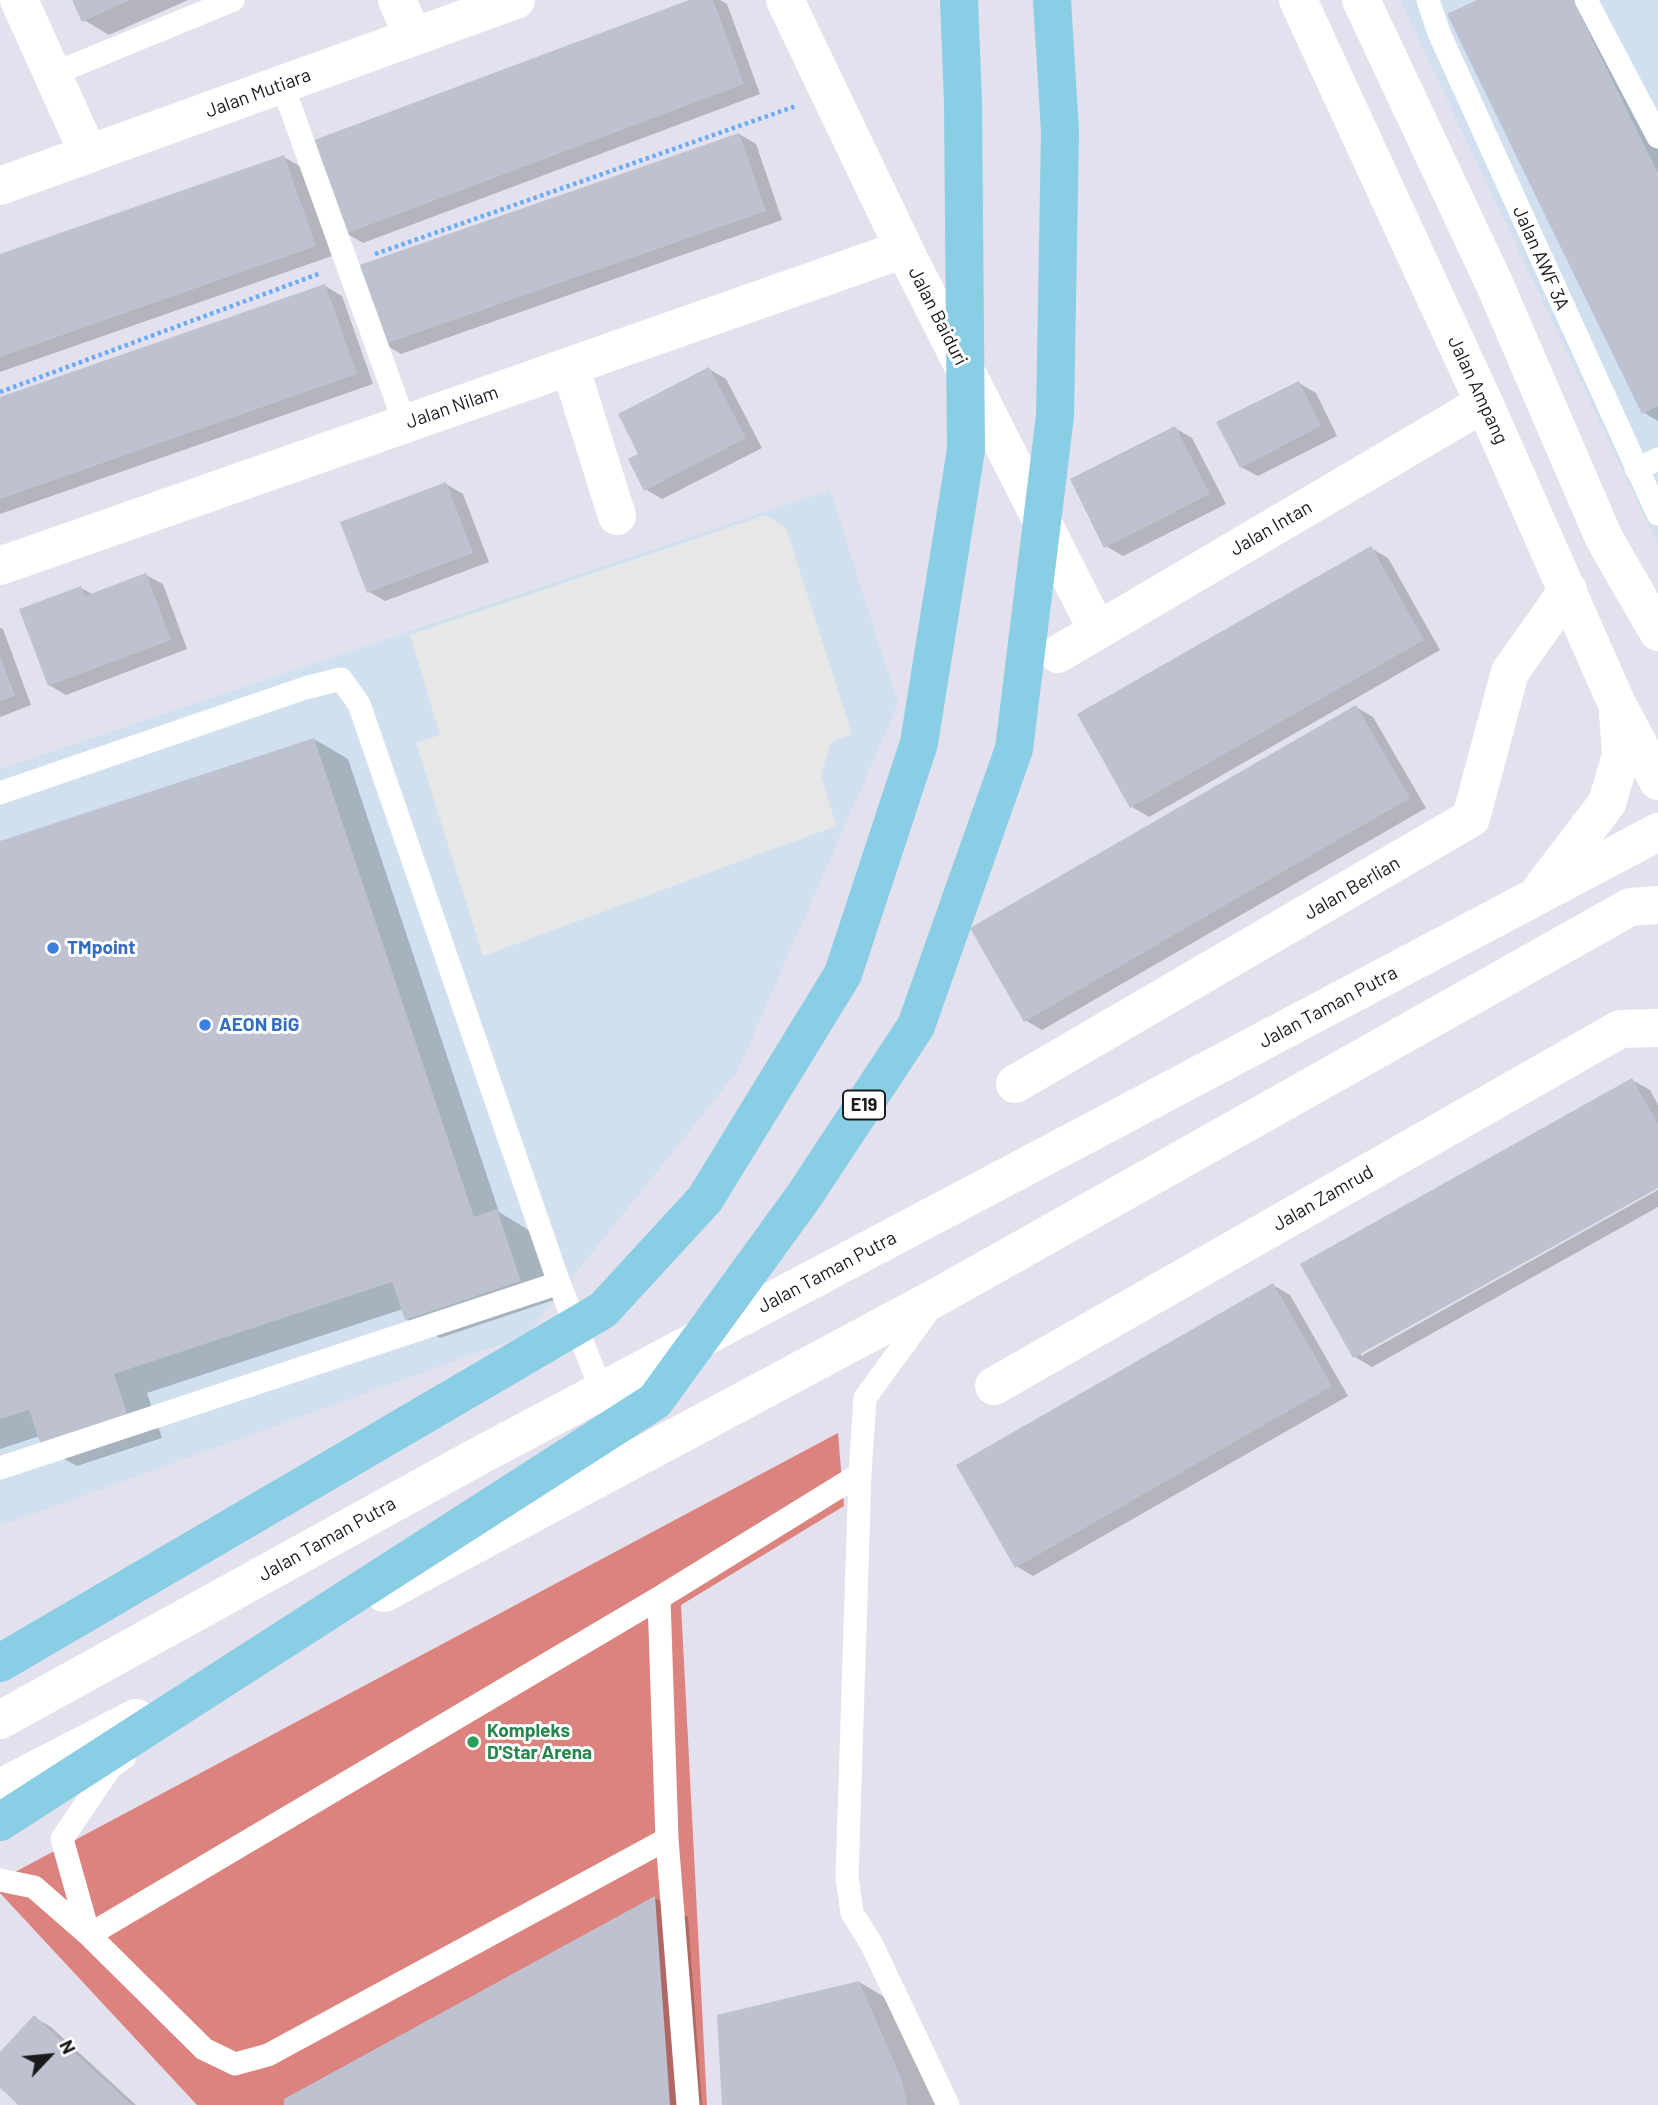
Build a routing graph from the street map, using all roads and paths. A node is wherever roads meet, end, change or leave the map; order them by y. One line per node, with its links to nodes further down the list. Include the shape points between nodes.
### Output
1 (19, 0): 13 (street)
2 (233, 0): 13 (lane)
3 (397, 0): 12 (street)
4 (516, 0): 12 (street, Jalan Mutiara)
5 (785, 0): 15 (street, Jalan Baiduri)
6 (959, 0): 51 (highway, via 966,450 919,743 843,974 705,1199 603,1310)
7 (1052, 0): 54 (highway, E19, via 1060,131 1055,416 1014,749 916,1026 804,1196 654,1401)
8 (1298, 0): 23 (street, Jalan Ampang)
9 (1361, 0): 32 (street, via 1494,283 1604,538)
10 (1428, 0): 26 (lane, Jalan AWF 3A)
11 (1586, 0): 16 (lane)
12 (413, 37): 14 (street, Jalan Mutiara)
13 (53, 74): 17 (street)
14 (282, 84): 17 (street, Jalan Mutiara); 20 (lane)
15 (830, 95): 19 (street, Jalan Baiduri); 20 (path)
16 (1658, 137)
17 (88, 153): 18 (street, Jalan Mutiara)
18 (0, 186)
19 (904, 250): 21 (street, Jalan Nilam); 31 (street, Jalan Baiduri)
20 (345, 264): 22 (path); 24 (lane)
21 (570, 366): 24 (street, Jalan Nilam); 28 (street)
22 (0, 392)
23 (1484, 402): 30 (street, Jalan Ampang); 31 (street, Jalan Intan)
24 (405, 424): 29 (street, Jalan Nilam)
25 (1658, 459): 26 (lane)
26 (1636, 469): 27 (lane, Jalan AWF 3A)
27 (1658, 514)
28 (617, 516)
29 (0, 566)
30 (1568, 590): 34 (street, Jalan Ampang); 41 (street, Jalan Berlian, via 1510,672 1471,818)
31 (1097, 630): 33 (street, Jalan Intan)
32 (1658, 632)
33 (1058, 654)
34 (1617, 704): 35 (street, Jalan Ampang); 38 (street, via 1621,756 1607,803)
35 (1658, 781)
36 (0, 793): 42 (lane, via 341,679 359,704)
37 (1658, 832): 38 (street, Jalan Taman Putra)
38 (1536, 897): 45 (street, Jalan Taman Putra)
39 (1644, 906): 43 (street)
40 (1658, 1028): 44 (street, Jalan Zamrud, via 1620,1029)
41 (1015, 1084)
42 (559, 1283): 45 (lane); 47 (lane)
43 (939, 1296): 46 (street); 48 (lane, via 865,1398)
44 (994, 1386)
45 (601, 1391): 46 (lane); 52 (street, Jalan Taman Putra)
46 (630, 1463): 50 (street)
47 (0, 1468)
48 (860, 1474): 49 (lane); 59 (lane, via 847,1877 852,1913 871,1943)
49 (659, 1598): 55 (lane); 57 (lane)
50 (268, 1654): 53 (street); 57 (lane, via 110,1768 62,1839)
51 (0, 1663)
52 (0, 1720)
53 (0, 1788)
54 (0, 1822)
55 (667, 1839): 57 (lane, via 268,2055 235,2064 204,2049); 58 (lane)
56 (0, 1880): 57 (lane, via 34,1887)
57 (89, 1935)
58 (688, 2105)
59 (948, 2105)

